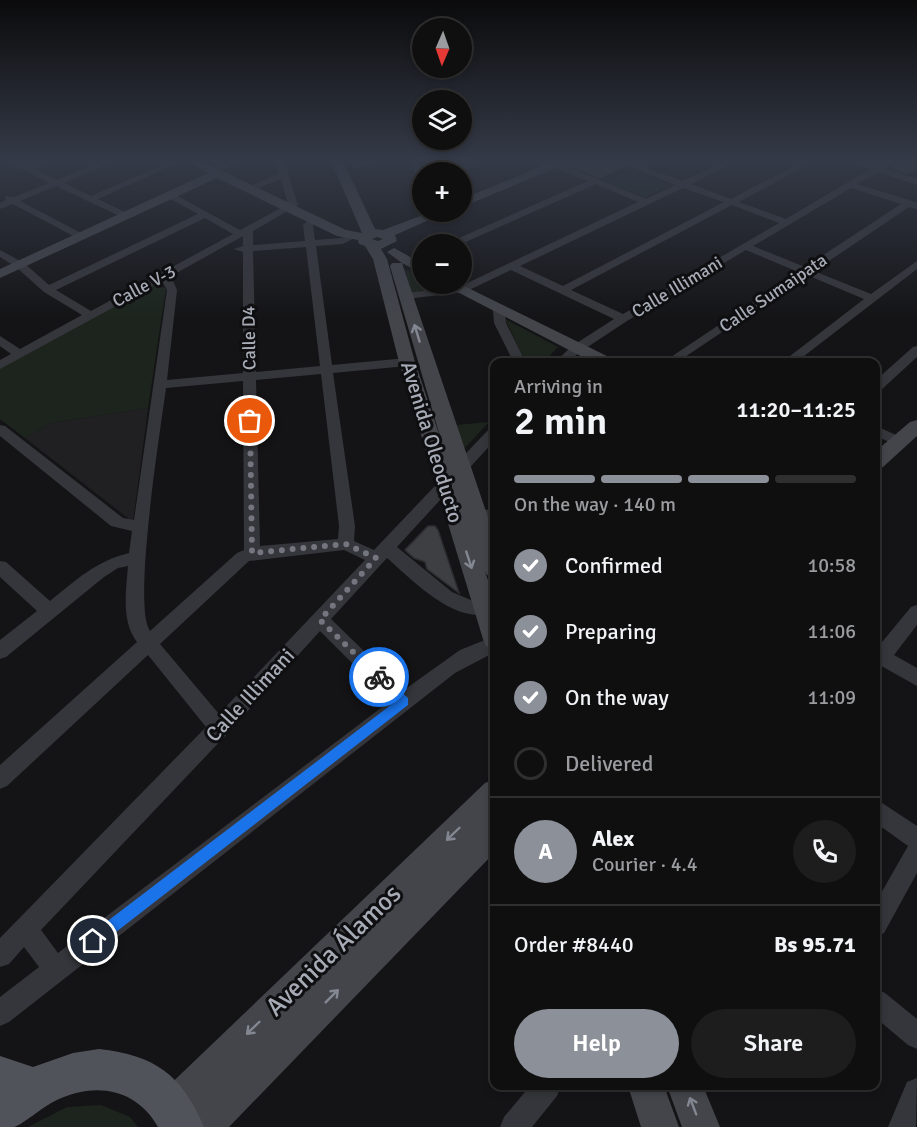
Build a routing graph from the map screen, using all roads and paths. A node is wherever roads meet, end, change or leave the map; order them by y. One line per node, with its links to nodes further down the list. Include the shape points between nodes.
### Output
1 (37, 214): 19 (street)
2 (121, 214): 14 (street)
3 (131, 214): 14 (street)
4 (205, 214): 18 (street); 35 (street)
5 (276, 214): 18 (street, Calle V-3)
6 (302, 214): 15 (street)
7 (362, 214): 21 (street, Avenida Oleoducto)
8 (523, 214): 20 (street)
9 (622, 214): 29 (street)
10 (712, 214): 36 (street)
11 (764, 214): 17 (street)
12 (801, 214): 17 (street, Calle Illimani)
13 (899, 214): 31 (street, Calle Sumaipata)
14 (126, 216): 19 (street)
15 (313, 219): 21 (street); 22 (street, via 308,225)
16 (416, 222): 21 (street)
17 (786, 222): 23 (street, Calle Illimani)
18 (244, 232): 24 (street, Calle D4); 25 (street, Calle V-3)
19 (79, 236): 28 (street)
20 (472, 236)
21 (376, 238): 22 (street); 27 (street); 39 (street, Avenida Oleoducto); 53 (street, Avenida Oleoducto)
22 (310, 244): 24 (street); 55 (street)
23 (744, 246): 31 (street); 43 (street, Calle Illimani)
24 (248, 248): 25 (street); 56 (street, Calle D4)
25 (211, 251): 33 (street, Calle V-3)
26 (0, 253): 28 (street)
27 (412, 260)
28 (20, 266): 32 (street); 35 (street)
29 (513, 267): 34 (street); 36 (street)
30 (915, 268): 40 (street)
31 (806, 271): 40 (street); 51 (street, Calle Sumaipata)
32 (0, 274)
33 (165, 275): 42 (street, Calle V-3); 58 (street, via 172,290)
34 (472, 281)
35 (48, 290): 42 (street)
36 (564, 290): 43 (street)
37 (417, 294): 39 (street)
38 (468, 294): 41 (street)
39 (406, 296): 65 (street, Avenida Oleoducto, one-way to 39)
40 (872, 298): 52 (street)
41 (499, 310): 45 (street); 48 (street, via 500,323)
42 (90, 315): 47 (street, Calle V-3)
43 (623, 319): 45 (street, Calle Illimani)
44 (0, 340): 47 (street)
45 (576, 348): 49 (street, Calle Illimani); 50 (street)
46 (917, 350): 57 (street)
47 (19, 354): 54 (street, Calle V-3)
48 (518, 358)
49 (565, 358)
50 (597, 358)
51 (676, 358)
52 (794, 358)
53 (407, 362): 55 (street); 65 (street, Avenida Oleoducto)
54 (0, 365)
55 (327, 370): 56 (street); 69 (street)
56 (249, 377): 58 (street); 70 (street, Calle D4)
57 (880, 383)
58 (158, 385): 67 (street)
59 (917, 426): 63 (street)
60 (1, 432): 67 (street, via 117,522)
61 (880, 433): 63 (street)
62 (490, 437): 65 (street, Calle Illimani)
63 (900, 442): 64 (street)
64 (880, 459)
65 (452, 477): 66 (street, Avenida Oleoducto); 71 (street, Calle Illimani); 74 (street, Avenida Oleoducto, one-way to 74)
66 (485, 516): 68 (street, Avenida Oleoducto)
67 (141, 525): 72 (street)
68 (490, 542)
69 (346, 544): 70 (street); 71 (street)
70 (252, 553): 79 (street, via 232,566)
71 (381, 553): 74 (street, via 459,605); 77 (street, Calle Illimani)
72 (137, 556): 75 (street, via 98,572); 79 (street, via 134,615)
73 (0, 567): 75 (street)
74 (485, 608): 78 (street, Avenida Oleoducto)
75 (50, 612): 81 (street)
76 (917, 612): 82 (street)
77 (320, 620): 85 (street); 86 (street, Calle Illimani)
78 (490, 624)
79 (148, 643): 86 (street); 87 (street)
80 (490, 645): 85 (street, via 457,662)
81 (0, 651)
82 (880, 654)
83 (880, 656): 84 (street)
84 (917, 678)
85 (404, 702): 96 (street)
86 (219, 728): 94 (street, Calle Illimani)
87 (0, 779)
88 (490, 798): 105 (street, Avenida Álamos, one-way to 105)
89 (880, 813): 91 (street)
90 (490, 836): 105 (street, Avenida Álamos, one-way to 90)
91 (917, 839)
92 (917, 851): 93 (street)
93 (880, 918)
94 (25, 929): 95 (street, Calle Illimani); 96 (street)
95 (0, 955)
96 (56, 970): 98 (street)
97 (880, 1005): 99 (street)
98 (0, 1013)
99 (917, 1036)
100 (544, 1090): 106 (street)
101 (647, 1090): 107 (street)
102 (686, 1090): 108 (street, one-way to 102)
103 (11, 1092): 105 (main road, via 59,1076 111,1069 134,1076 155,1089)
104 (917, 1092): 109 (street)
105 (185, 1120)
106 (514, 1127)
107 (660, 1127)
108 (700, 1127)
109 (902, 1127)

